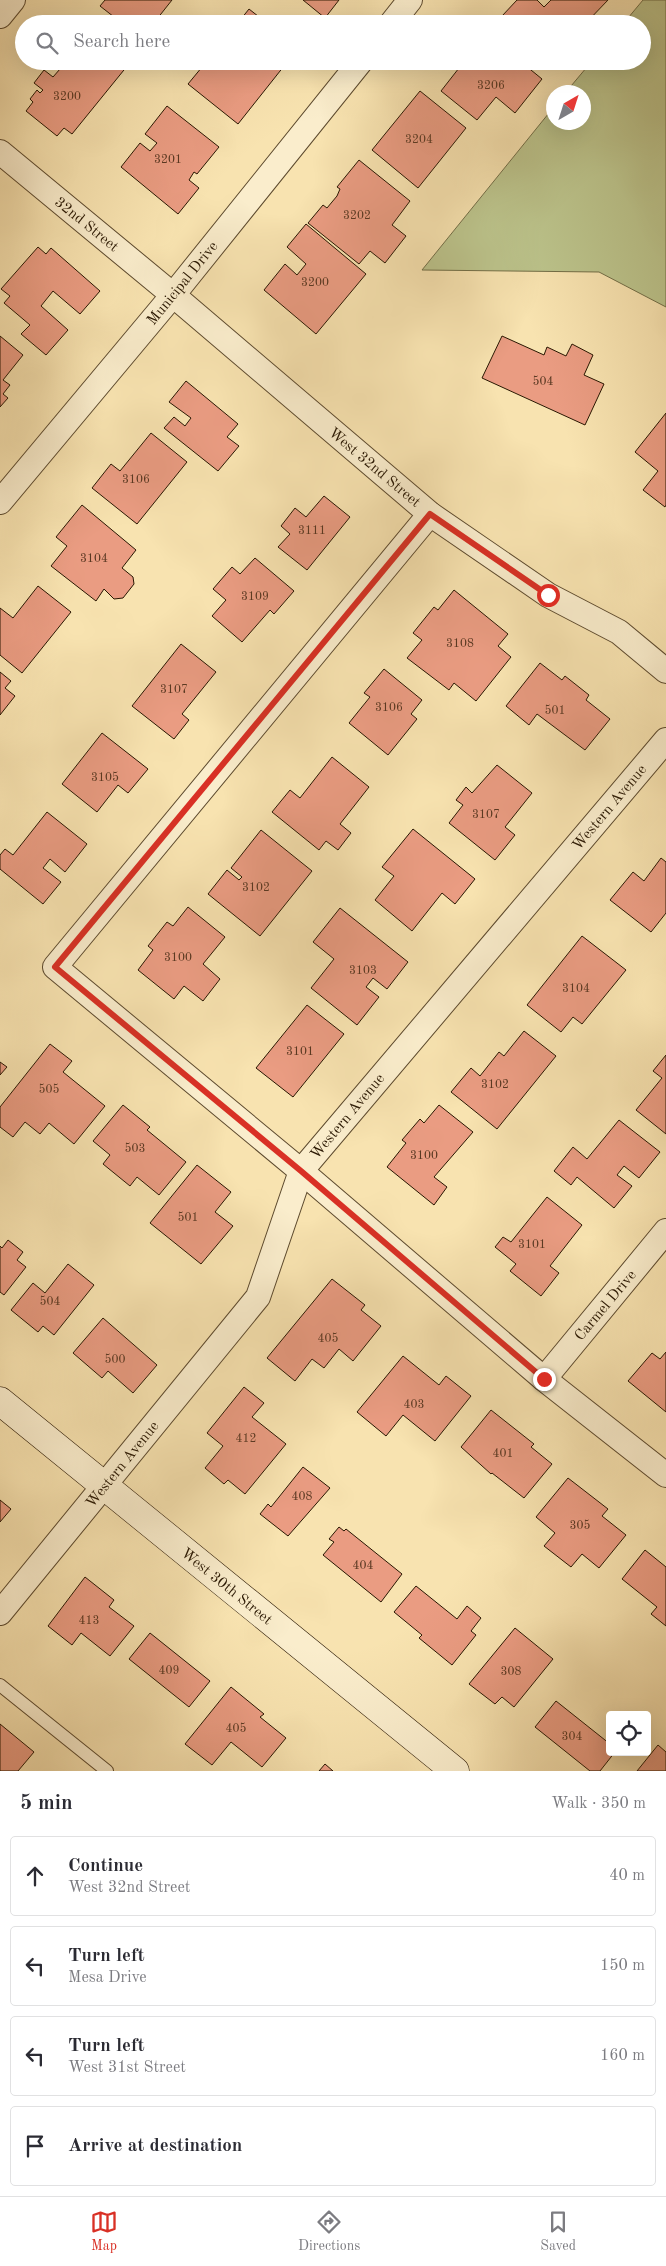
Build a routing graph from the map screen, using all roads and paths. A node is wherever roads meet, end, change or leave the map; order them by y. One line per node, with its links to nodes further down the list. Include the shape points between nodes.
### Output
1 (13, 0): 4 (street)
2 (410, 0): 3 (street)
3 (398, 15)
4 (0, 16)
5 (353, 70): 7 (street, Municipal Drive)
6 (0, 152): 7 (street, 32nd Street)
7 (173, 295): 8 (street, Municipal Drive); 9 (street, West 32nd Street)
8 (0, 502)
9 (430, 514): 10 (street, West 32nd Street, via 548,595 619,632); 12 (street, via 55,967)
10 (666, 671)
11 (666, 740): 12 (street, Western Avenue)
12 (301, 1171): 14 (street); 17 (street, Western Avenue, via 258,1297)
13 (666, 1231): 14 (street, Carmel Drive)
14 (544, 1379): 16 (street)
15 (0, 1401): 17 (main road, West 30th Street)
16 (666, 1476)
17 (104, 1486): 18 (street, Western Avenue); 21 (main road, West 30th Street)
18 (0, 1613)
19 (0, 1684): 20 (lane)
20 (107, 1771)
21 (455, 1771)

